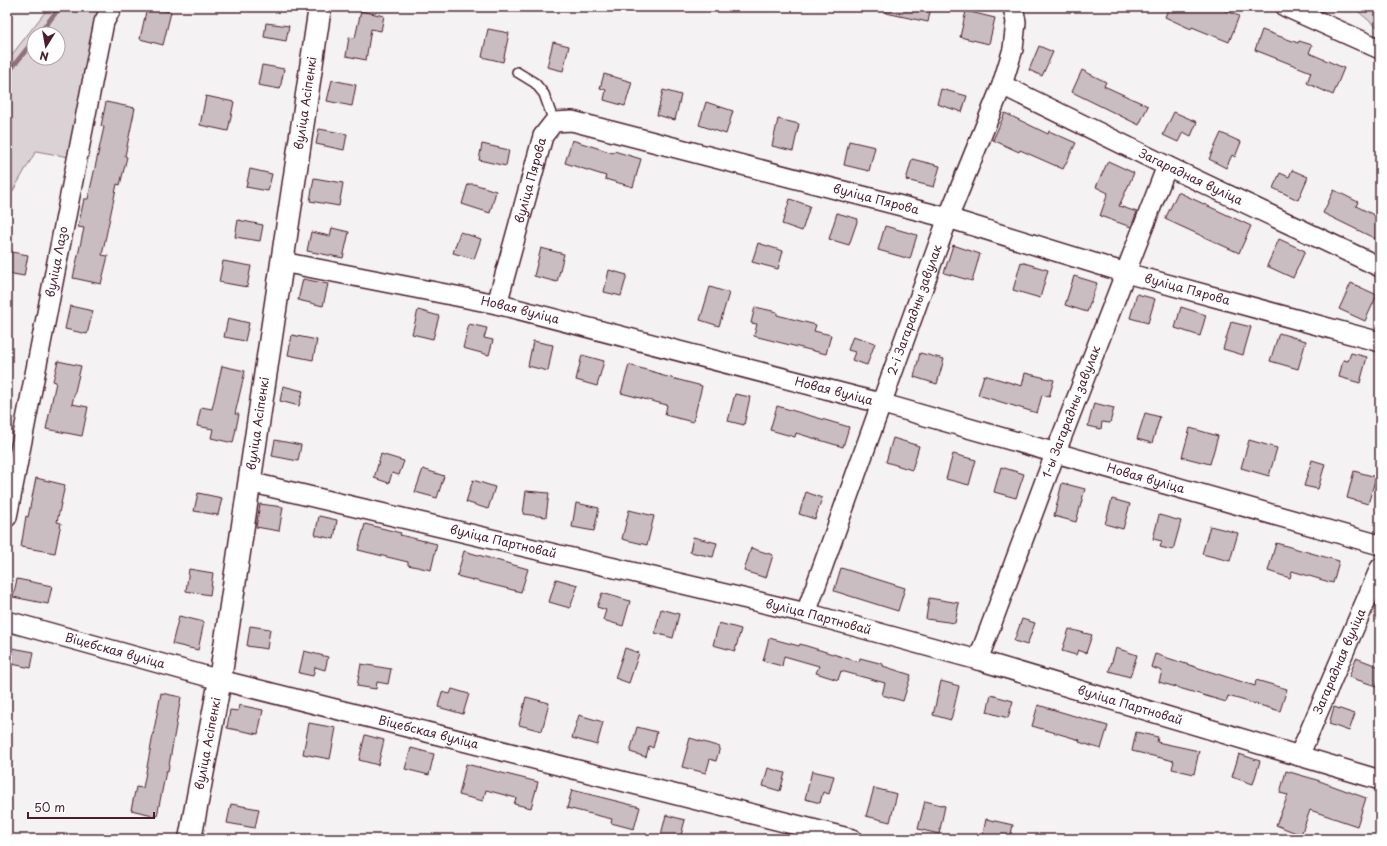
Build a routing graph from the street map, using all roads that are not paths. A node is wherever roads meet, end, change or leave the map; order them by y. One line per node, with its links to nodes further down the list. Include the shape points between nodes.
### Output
1 (112, 7): 19 (street, вуліца Лазо, via 104,22)
2 (320, 7): 11 (street, вуліца Асіпенкі)
3 (1013, 7): 7 (street, 2-і Загарадны завулак, via 1016,22 1013,49)
4 (1286, 7): 5 (street)
5 (1380, 49)
6 (517, 72): 8 (lane, via 535,83 544,94)
7 (1002, 85): 9 (street, Загарадная вуліца); 10 (street, 2-і Загарадны завулак)
8 (554, 122): 10 (street, вуліца Пярова, via 572,121); 14 (street, вуліца Пярова, via 543,136)
9 (1167, 166): 12 (street, Загарадная вуліца); 13 (street, 1-ы Загарадны завулак)
10 (948, 218): 13 (street, вуліца Пярова); 16 (street, 2-і Загарадны завулак)
11 (282, 262): 14 (street, Новая вуліца); 18 (street, вуліца Асіпенкі)
12 (1380, 267)
13 (1126, 273): 15 (street, вуліца Пярова); 17 (street, 1-ы Загарадны завулак)
14 (496, 304): 16 (street, Новая вуліца)
15 (1380, 342)
16 (880, 403): 17 (street, Новая вуліца); 22 (street, 2-і Загарадны завулак)
17 (1055, 454): 20 (street, Новая вуліца); 24 (street, 1-ы Загарадны завулак)
18 (249, 482): 22 (street, вуліца Партновай); 25 (street, вуліца Асіпенкі)
19 (7, 518)
20 (1380, 545)
21 (1380, 568): 26 (street, Загарадная вуліца)
22 (806, 613): 24 (street, вуліца Партновай)
23 (7, 621): 25 (street, Віцебская вуліца)
24 (978, 660): 26 (street, вуліца Партновай)
25 (220, 680): 28 (street, вуліца Асіпенкі); 29 (street, Віцебская вуліца)
26 (1299, 756): 27 (street, вуліца Партновай)
27 (1380, 780)
28 (190, 839)
29 (852, 839)

